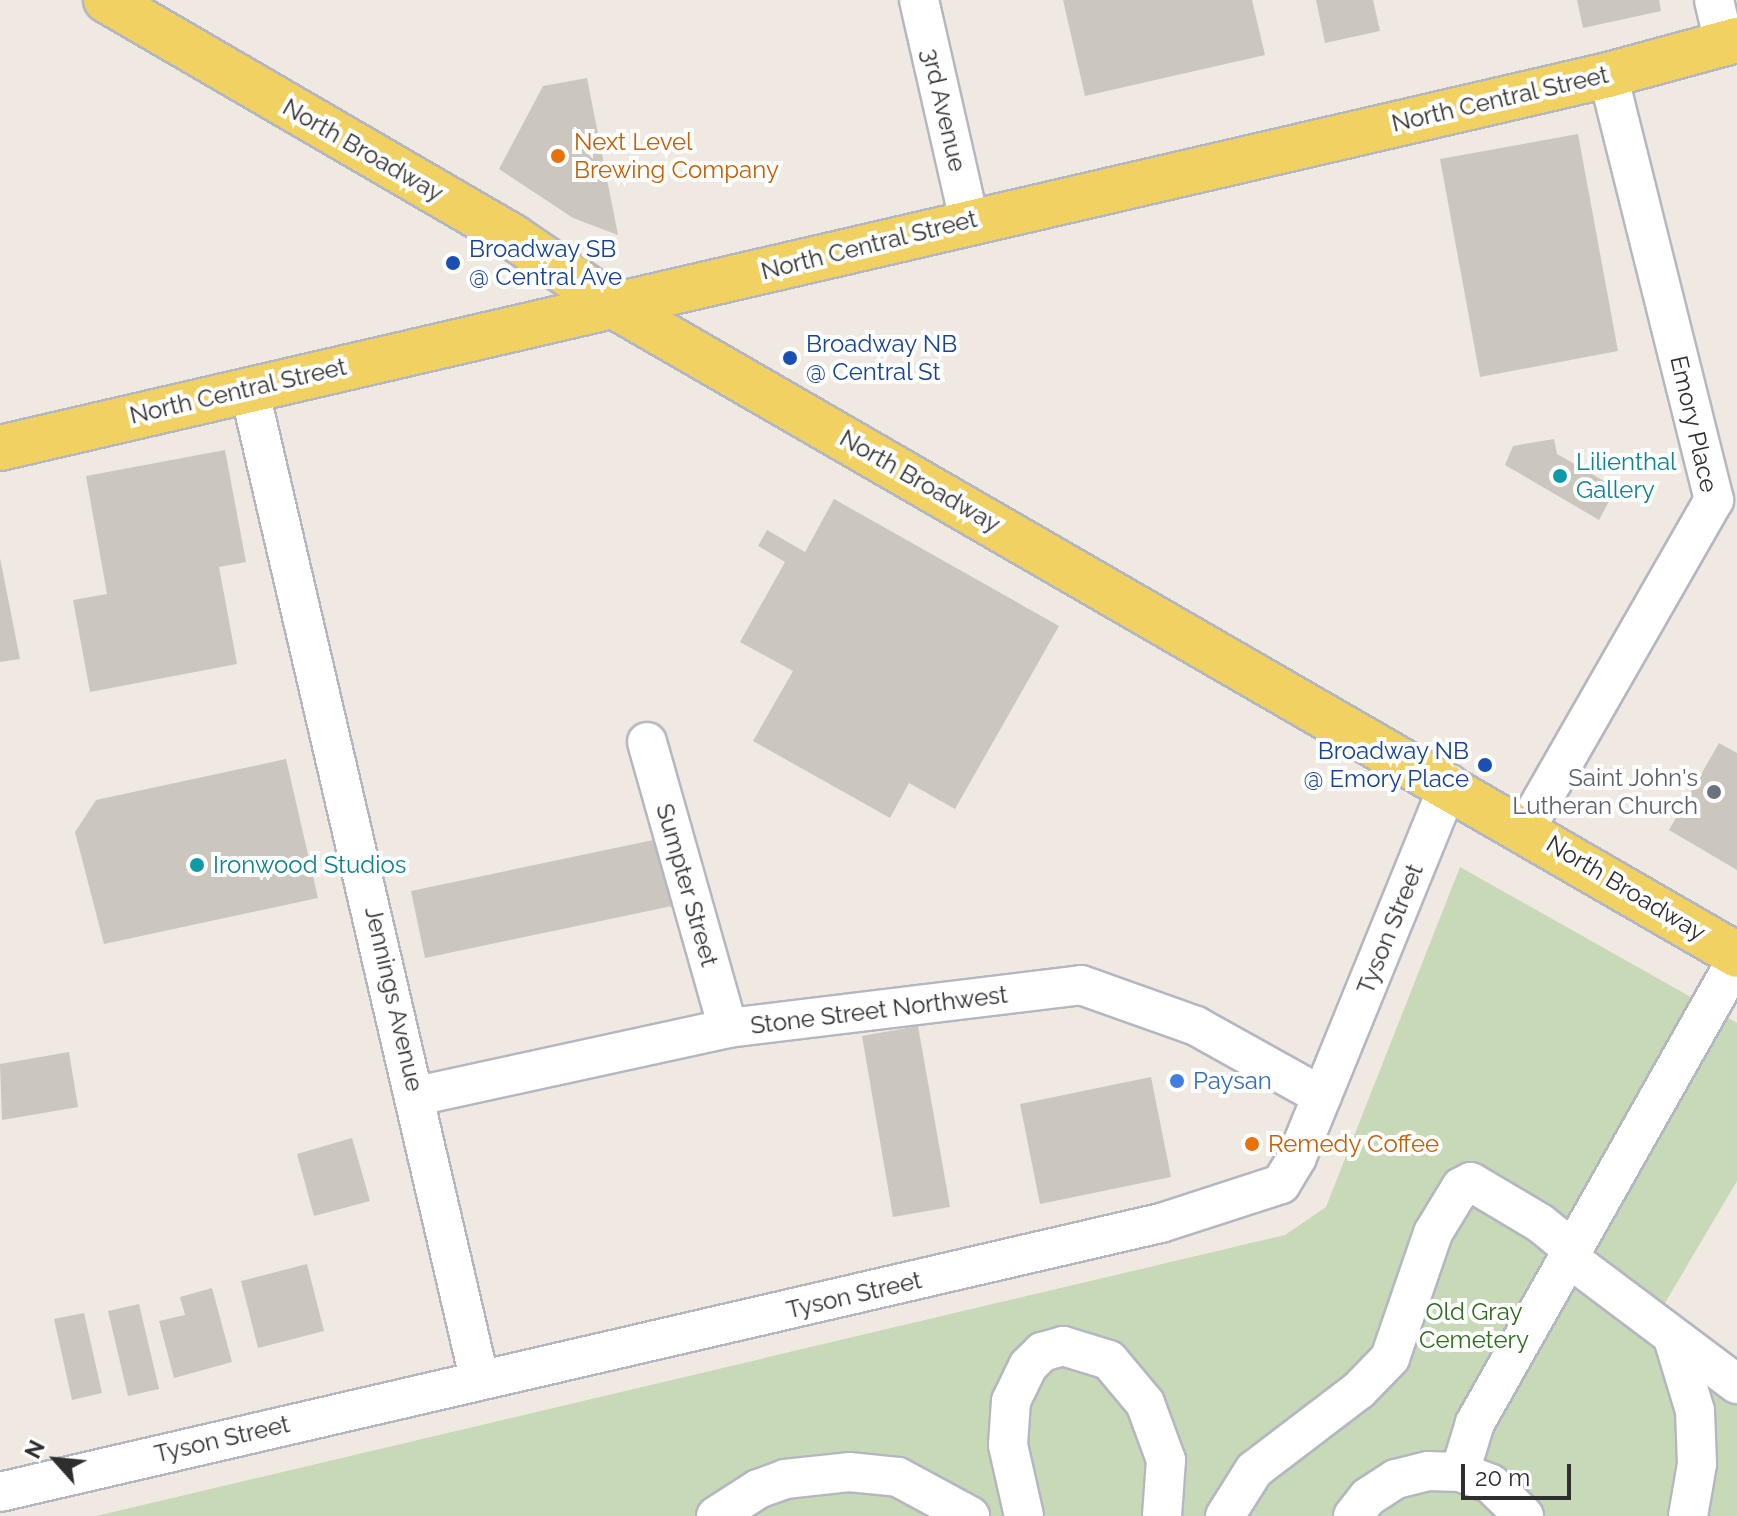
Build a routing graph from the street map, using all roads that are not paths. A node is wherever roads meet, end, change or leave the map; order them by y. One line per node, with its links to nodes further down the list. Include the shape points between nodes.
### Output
1 (106, 0): 7 (main road, North Broadway, via 513,237)
2 (919, 0): 6 (street, 3rd Avenue)
3 (1714, 0): 4 (street)
4 (1731, 42): 5 (main road, North Central Street)
5 (1608, 75): 6 (main road, North Central Street); 10 (street, Emory Place)
6 (969, 220): 7 (main road, North Central Street)
7 (614, 306): 8 (main road, North Central Street); 12 (main road, North Broadway)
8 (249, 388): 9 (main road, North Central Street); 16 (street, Jennings Avenue)
9 (0, 448)
10 (1726, 506): 13 (street, Emory Place)
11 (647, 742): 15 (street, Sumpter Street)
12 (1449, 784): 13 (main road, North Broadway); 17 (street, Tyson Street)
13 (1526, 828): 14 (main road, North Broadway)
14 (1737, 957): 18 (street)
15 (728, 1028): 16 (street, Stone Street Northwest); 17 (street, Stone Street Northwest, via 1081,985 1196,1026)
16 (417, 1096): 20 (street, Jennings Avenue)
17 (1322, 1096): 20 (street, Tyson Street, via 1281,1184 1250,1198 726,1325)
18 (1570, 1247): 19 (street, via 1577,1264); 22 (street, via 1475,1423); 28 (street, via 1484,1187 1471,1182 1461,1187 1433,1233 1390,1358 1359,1390 1254,1470)
19 (1673, 1338): 21 (street); 31 (street, via 1695,1411 1697,1464)
20 (479, 1378): 23 (street, Tyson Street)
21 (1737, 1384)
22 (1460, 1472): 29 (street, via 1428,1471 1396,1479 1368,1497); 30 (street, via 1491,1484)
23 (0, 1492)
24 (716, 1516): 25 (street, via 785,1479 849,1472 898,1477)
25 (970, 1516)
26 (1024, 1516): 27 (street, via 1008,1445 1011,1401 1028,1366 1042,1352 1063,1346 1109,1360 1145,1403 1166,1460)
27 (1162, 1516)
28 (1225, 1516)
29 (1353, 1516)
30 (1524, 1516)
31 (1688, 1516)

